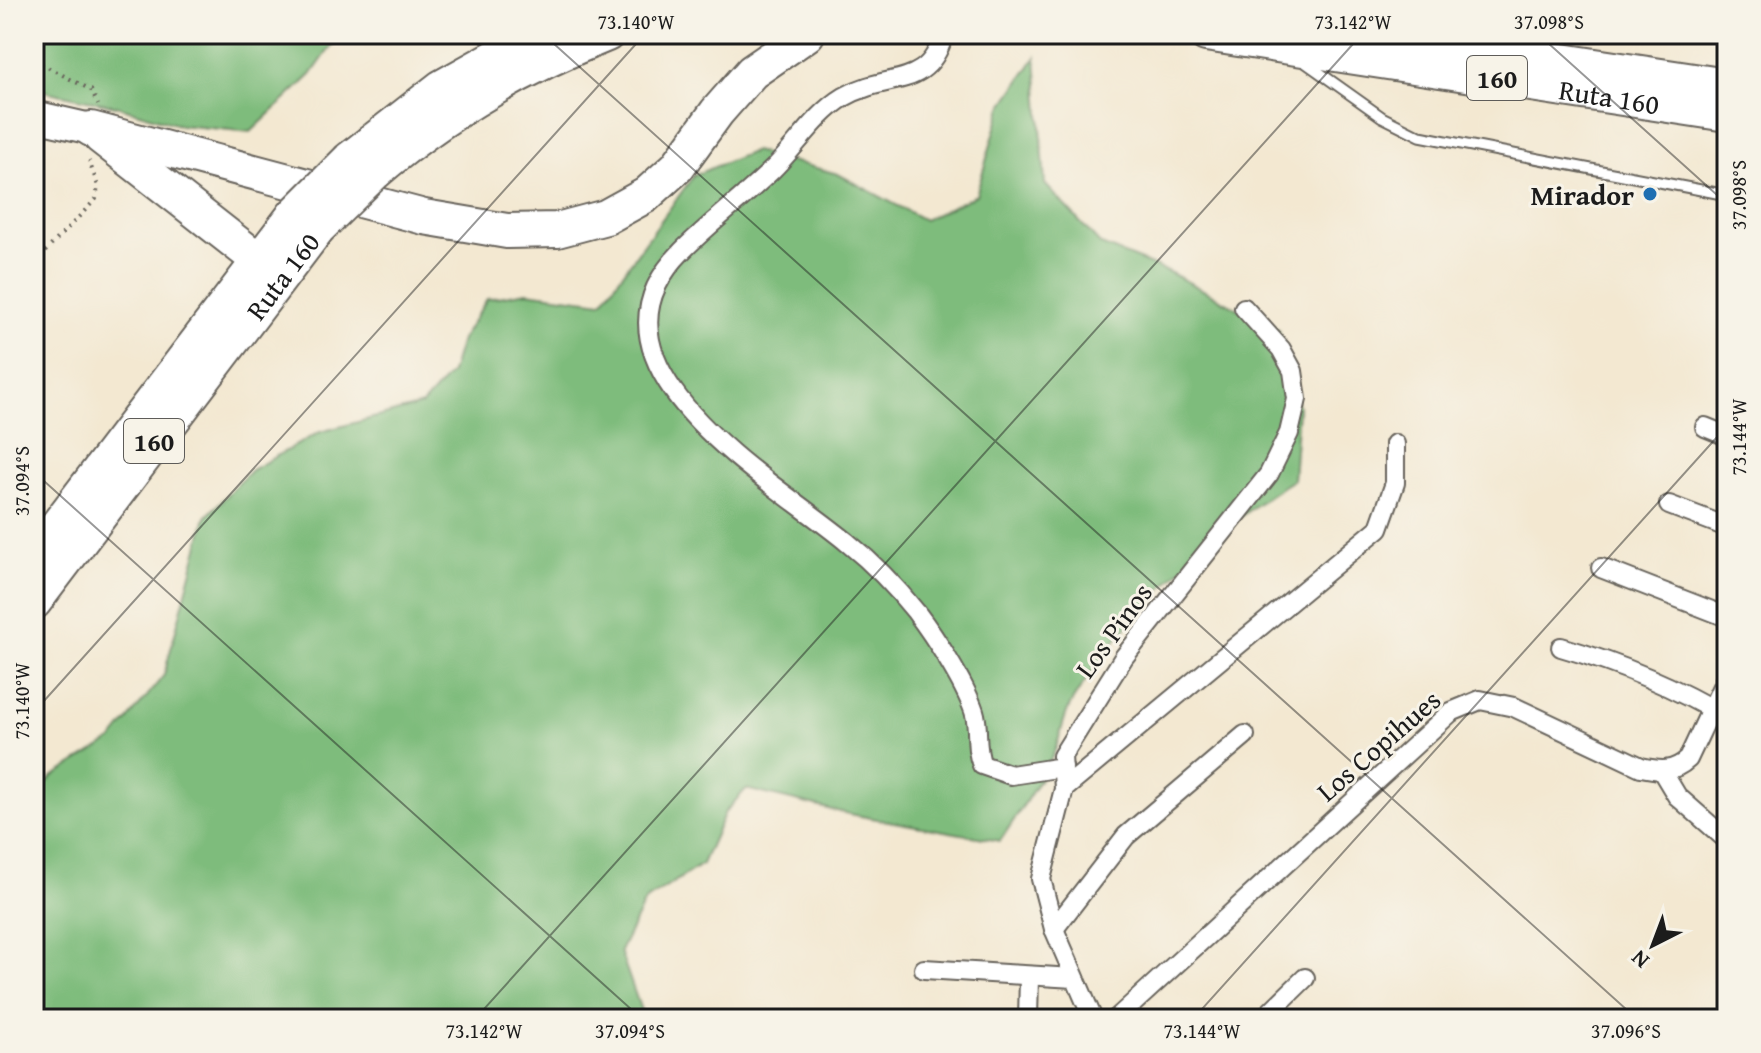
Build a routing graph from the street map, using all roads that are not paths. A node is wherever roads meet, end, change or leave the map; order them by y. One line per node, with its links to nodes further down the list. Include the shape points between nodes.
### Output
1 (537, 34): 12 (highway, Ruta 160 / 160, via 442,87)
2 (607, 34): 12 (highway, Ruta 160 / 160, via 486,91)
3 (807, 34): 11 (highway, via 752,72 654,189 606,217 557,230 507,231 424,217)
4 (944, 34): 30 (street, via 932,63 918,73 878,81 841,99 682,252 653,294 648,336 666,381 691,413 859,552 916,613 975,713 982,765 1011,775)
5 (1206, 34): 7 (highway, Ruta 160 / 160)
6 (1384, 34): 8 (highway, Ruta 160 / 160)
7 (1267, 43): 9 (highway, Ruta 160 / 160); 13 (lane, via 1318,69 1382,117 1420,136)
8 (1727, 86)
9 (1727, 114)
10 (34, 116): 11 (main road)
11 (100, 131): 15 (highway)
12 (362, 166): 14 (highway, Ruta 160 / 160, bridge)
13 (1727, 195)
14 (306, 221): 15 (highway, Ruta 160 / 160); 24 (highway, Ruta 160 / 160)
15 (257, 259): 22 (highway, Ruta 160 / 160)
16 (1244, 308): 30 (street, Los Pinos, via 1281,349 1293,371 1297,399 1289,433 1269,474 1124,657 1067,744)
17 (1705, 427): 18 (street)
18 (1727, 436)
19 (1395, 444): 32 (street, via 1395,483 1379,528)
20 (1669, 505): 21 (street)
21 (1727, 527)
22 (34, 556)
23 (1601, 568): 25 (street)
24 (34, 602)
25 (1727, 617)
26 (1561, 647): 28 (street, via 1683,691)
27 (1727, 676): 28 (street)
28 (1720, 713): 31 (street, via 1688,759)
29 (1245, 735): 34 (street, via 1126,836)
30 (1063, 767): 32 (street, Los Pinos)
31 (1662, 771): 33 (street, via 1677,796); 41 (street, Los Copihues, via 1641,767 1514,707 1480,700 1451,712)
32 (1064, 789): 34 (street, Los Pinos, via 1041,879)
33 (1727, 840)
34 (1054, 929): 37 (street, Los Pinos)
35 (924, 969): 36 (street)
36 (1029, 976): 37 (street); 39 (street)
37 (1074, 978): 40 (street, Los Pinos)
38 (1305, 978): 42 (street)
39 (1028, 1019)
40 (1093, 1019)
41 (1116, 1019)
42 (1263, 1019)

